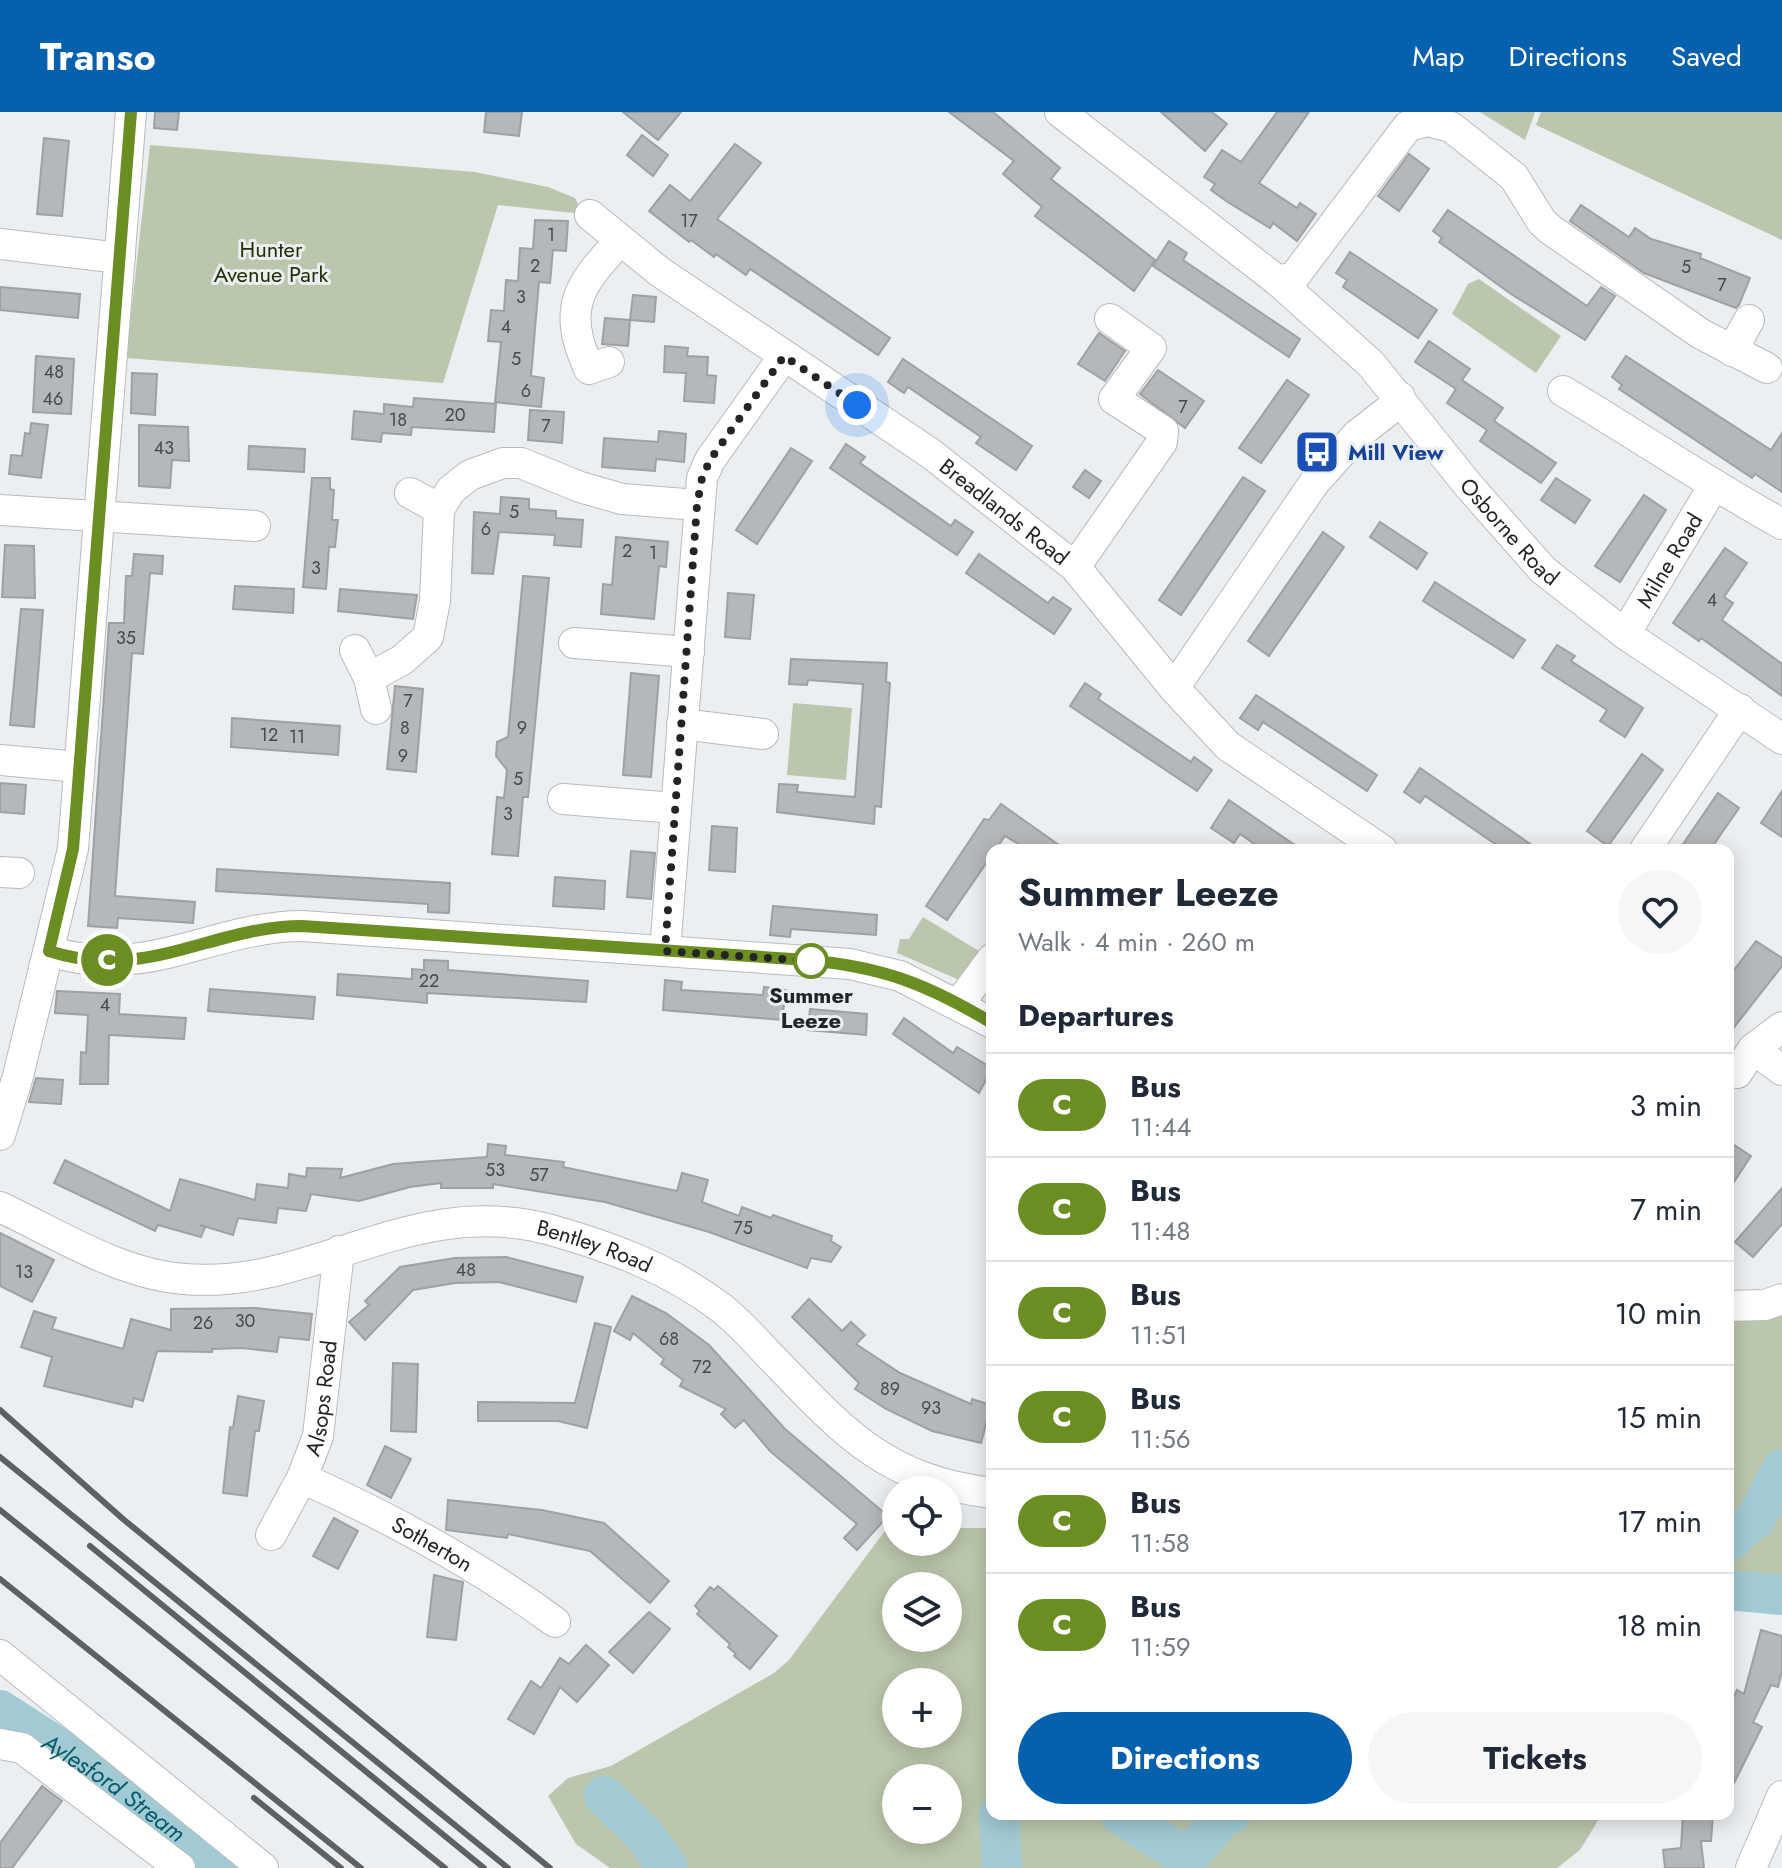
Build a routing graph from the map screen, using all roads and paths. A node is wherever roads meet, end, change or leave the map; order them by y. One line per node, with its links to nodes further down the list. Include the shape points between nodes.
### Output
1 (131, 112): 6 (street)
2 (1060, 112): 7 (street, Osborne Road)
3 (590, 215): 4 (street, Breadlands Road)
4 (620, 241): 11 (street, Breadlands Road); 13 (street, via 578,295 575,338)
5 (0, 244): 6 (street)
6 (120, 258): 21 (street)
7 (1278, 281): 10 (street, via 1294,277 1408,126 1439,123 1514,177 1551,230); 15 (street, Osborne Road)
8 (1110, 319): 24 (street, via 1151,348 1114,399 1163,431 1162,442)
9 (1749, 320): 10 (street)
10 (1732, 351): 12 (street)
11 (784, 356): 18 (street, via 710,460); 24 (street, Breadlands Road, via 930,453)
12 (1767, 368)
13 (594, 376)
14 (1563, 391): 16 (street, Milne Road)
15 (1400, 397): 25 (street, Osborne Road, via 1530,557); 30 (street, via 1314,483)
16 (1713, 487): 22 (street, Milne Road); 25 (street, Milne Road)
17 (410, 493): 19 (street)
18 (697, 505): 19 (street, via 622,499 521,463 503,463 470,475); 28 (street)
19 (439, 509): 29 (street, via 428,637 402,660)
20 (0, 510): 21 (street)
21 (98, 519): 23 (street); 37 (street)
22 (1782, 524)
23 (255, 526)
24 (1075, 567): 30 (street, Breadlands Road)
25 (1625, 634): 32 (street, Osborne Road)
26 (574, 643): 28 (street)
27 (355, 650): 29 (street)
28 (689, 652): 33 (street)
29 (369, 678): 31 (street)
30 (1174, 688): 40 (street, Breadlands Road, via 1228,746)
31 (376, 709)
32 (1740, 709): 35 (street, Osborne Road); 41 (street)
33 (682, 724): 34 (street); 39 (street)
34 (763, 734)
35 (1782, 739)
36 (0, 760): 37 (street)
37 (79, 767): 42 (street, via 73,849)
38 (563, 799): 39 (street)
39 (675, 808): 43 (street)
40 (1373, 844)
41 (1649, 844)
42 (49, 951): 43 (street, via 138,959 284,926); 49 (street)
43 (665, 951): 45 (street, via 850,964 900,976)
44 (986, 967): 45 (street)
45 (959, 1004): 46 (street)
46 (986, 1020)
47 (1782, 1027): 48 (street, via 1745,1061)
48 (1782, 1070)
49 (9, 1074): 50 (street)
50 (0, 1135)
51 (0, 1207): 52 (street, Bentley Road, via 128,1268 186,1280 244,1276)
52 (339, 1251): 55 (street, Alsops Road, via 318,1436); 56 (street, Bentley Road, via 387,1234 471,1221 504,1221 607,1248 663,1272 722,1309 863,1446 931,1481)
53 (1782, 1299): 54 (street)
54 (1734, 1306)
55 (302, 1478): 57 (street, Alsops Road); 58 (street, Sotherton, via 479,1567)
56 (986, 1492)
57 (271, 1535)
58 (555, 1622)
59 (1, 1659): 63 (street)
60 (0, 1744): 62 (street, via 22,1748)
61 (1782, 1796): 64 (street)
62 (180, 1868)
63 (263, 1868)
64 (1751, 1868)

